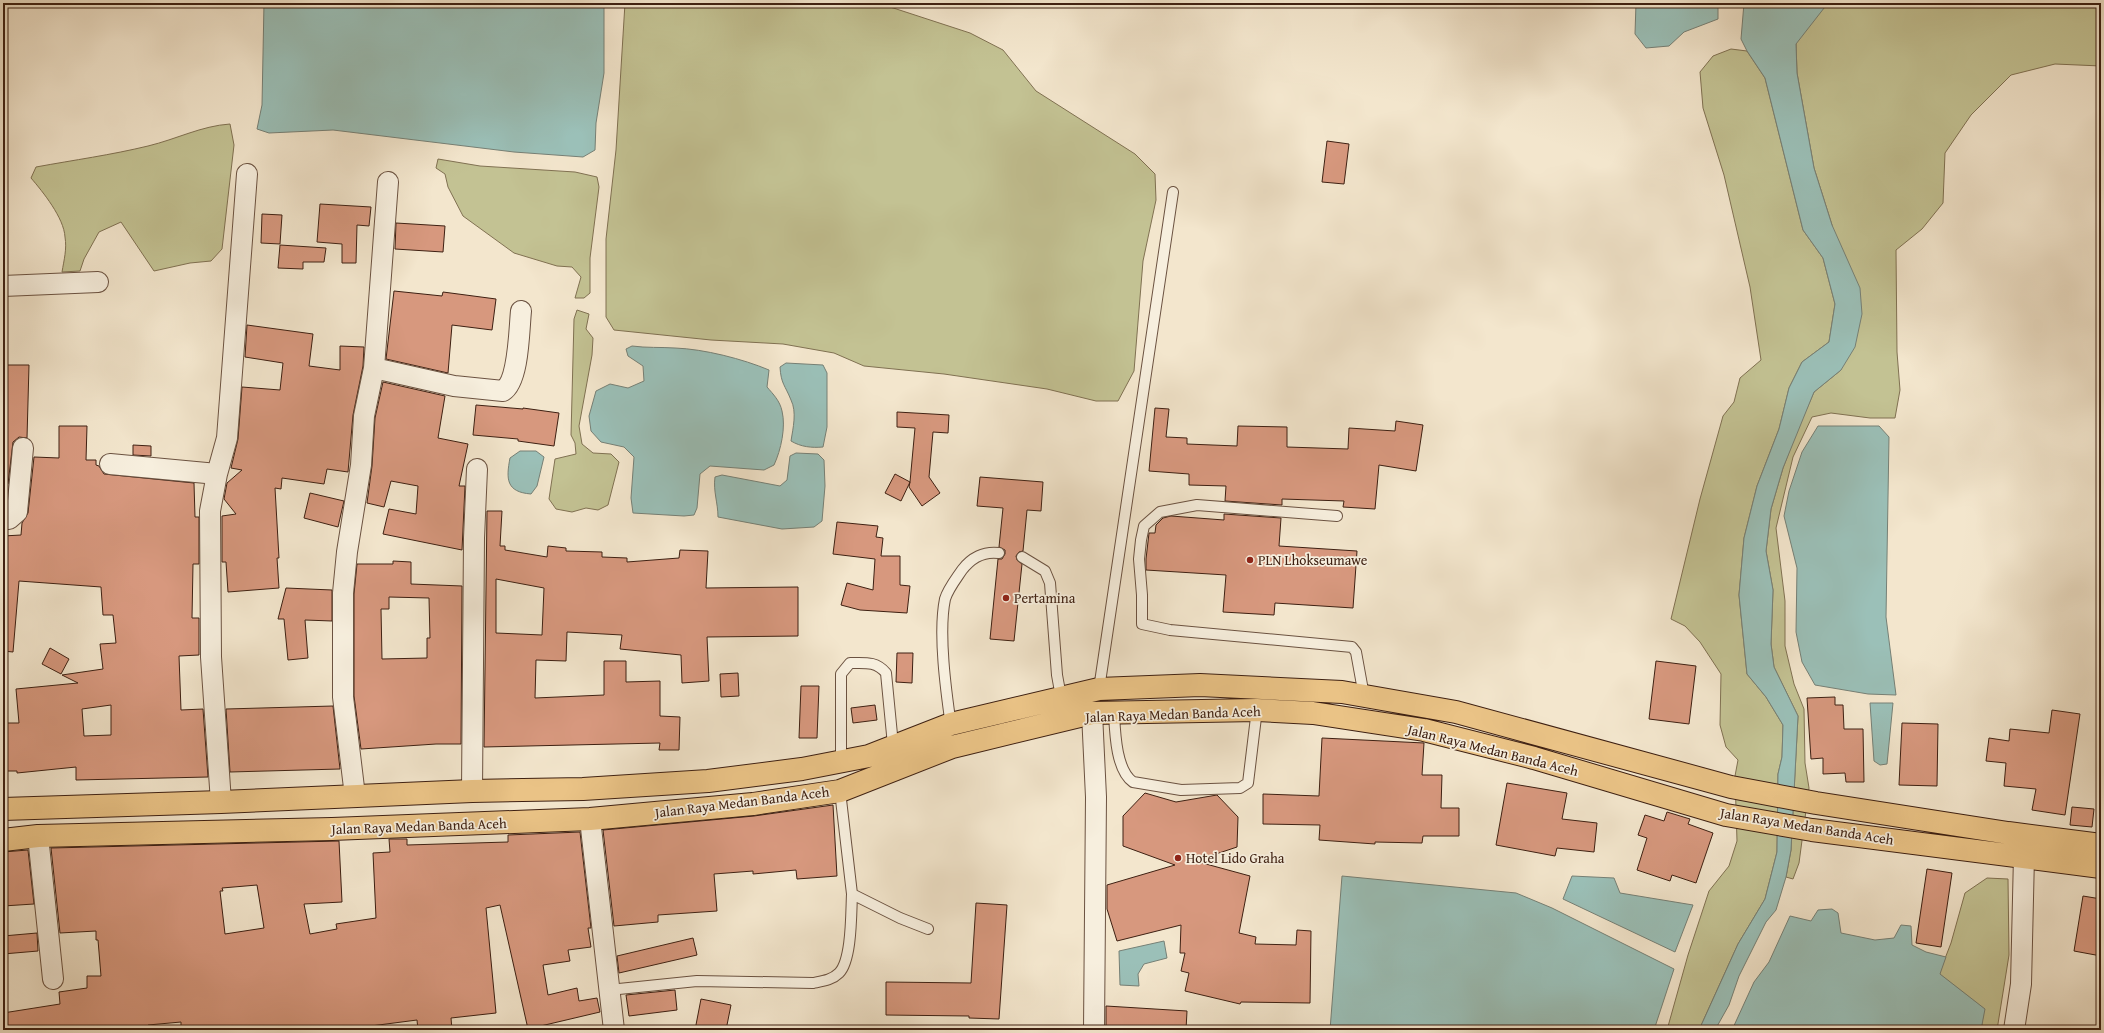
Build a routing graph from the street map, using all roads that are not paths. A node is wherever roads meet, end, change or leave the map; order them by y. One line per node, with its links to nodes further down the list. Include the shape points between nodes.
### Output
1 (247, 174): 11 (street, via 227,438)
2 (388, 182): 7 (street)
3 (1173, 192): 16 (lane)
4 (98, 282): 5 (street)
5 (3, 286)
6 (521, 311): 7 (street, via 514,373 510,384 503,391 454,386)
7 (374, 368): 30 (street, via 364,416 361,464 343,593 343,697)
8 (23, 448): 13 (street, via 17,512 14,516)
9 (110, 464): 11 (street)
10 (477, 469): 28 (street)
11 (217, 474): 31 (street, via 210,511 211,657)
12 (1337, 516): 18 (lane, via 1197,505 1160,512 1144,526 1141,540 1139,576 1142,624 1170,630 1352,646 1356,652)
13 (3, 519)
14 (999, 553): 22 (lane, via 984,554 973,559 954,582 946,597 943,615 944,664)
15 (1022, 557): 17 (lane, via 1045,572 1050,583 1057,675)
16 (1099, 689): 17 (highway, Jalan Raya Medan Banda Aceh); 19 (highway, Jalan Raya Medan Banda Aceh, via 1200,685)
17 (1062, 697): 22 (highway, Jalan Raya Medan Banda Aceh)
18 (1364, 697): 19 (highway, Jalan Raya Medan Banda Aceh, via 1342,692); 23 (highway, Jalan Raya Medan Banda Aceh, via 1456,712)
19 (1258, 698): 20 (highway, Jalan Raya Medan Banda Aceh); 20 (lane, via 1252,735 1250,779 1240,788 1181,790 1133,782 1125,775 1118,750); 26 (highway, Jalan Raya Medan Banda Aceh, via 1313,713 1424,730)
20 (1114, 713): 21 (highway, Jalan Raya Medan Banda Aceh)
21 (1092, 714): 25 (highway, Jalan Raya Medan Banda Aceh); 44 (street, via 1096,797)
22 (951, 724): 24 (highway, Jalan Raya Medan Banda Aceh); 25 (lane)
23 (1539, 735): 26 (highway); 36 (highway, Jalan Raya Medan Banda Aceh, via 1731,787 1816,803)
24 (893, 746): 27 (highway, Jalan Raya Medan Banda Aceh, via 869,756); 27 (lane, via 886,673 881,666 871,663 850,663 841,674)
25 (952, 747): 29 (highway, Jalan Raya Medan Banda Aceh)
26 (1534, 758): 37 (highway, Jalan Raya Medan Banda Aceh, via 1726,815 1812,830)
27 (841, 762): 28 (highway, Jalan Raya Medan Banda Aceh, via 708,781 583,789)
28 (472, 791): 30 (highway, Jalan Raya Medan Banda Aceh)
29 (840, 791): 33 (highway, Jalan Raya Medan Banda Aceh, via 753,804); 39 (lane)
30 (355, 796): 31 (highway, Jalan Raya Medan Banda Aceh)
31 (221, 802): 32 (highway, Jalan Raya Medan Banda Aceh)
32 (3, 809)
33 (590, 819): 34 (highway, Jalan Raya Medan Banda Aceh, via 332,829); 42 (street)
34 (38, 836): 35 (highway, Jalan Raya Medan Banda Aceh); 41 (street)
35 (3, 840)
36 (2101, 845)
37 (2024, 856): 38 (highway, Jalan Raya Medan Banda Aceh); 45 (street, via 2021,984)
38 (2101, 867)
39 (852, 894): 40 (lane); 42 (lane, via 848,951 844,967 828,980 813,983 697,981)
40 (928, 929)
41 (53, 979)
42 (610, 990): 43 (street)
43 (614, 1030)
44 (1094, 1030)
45 (2014, 1030)

